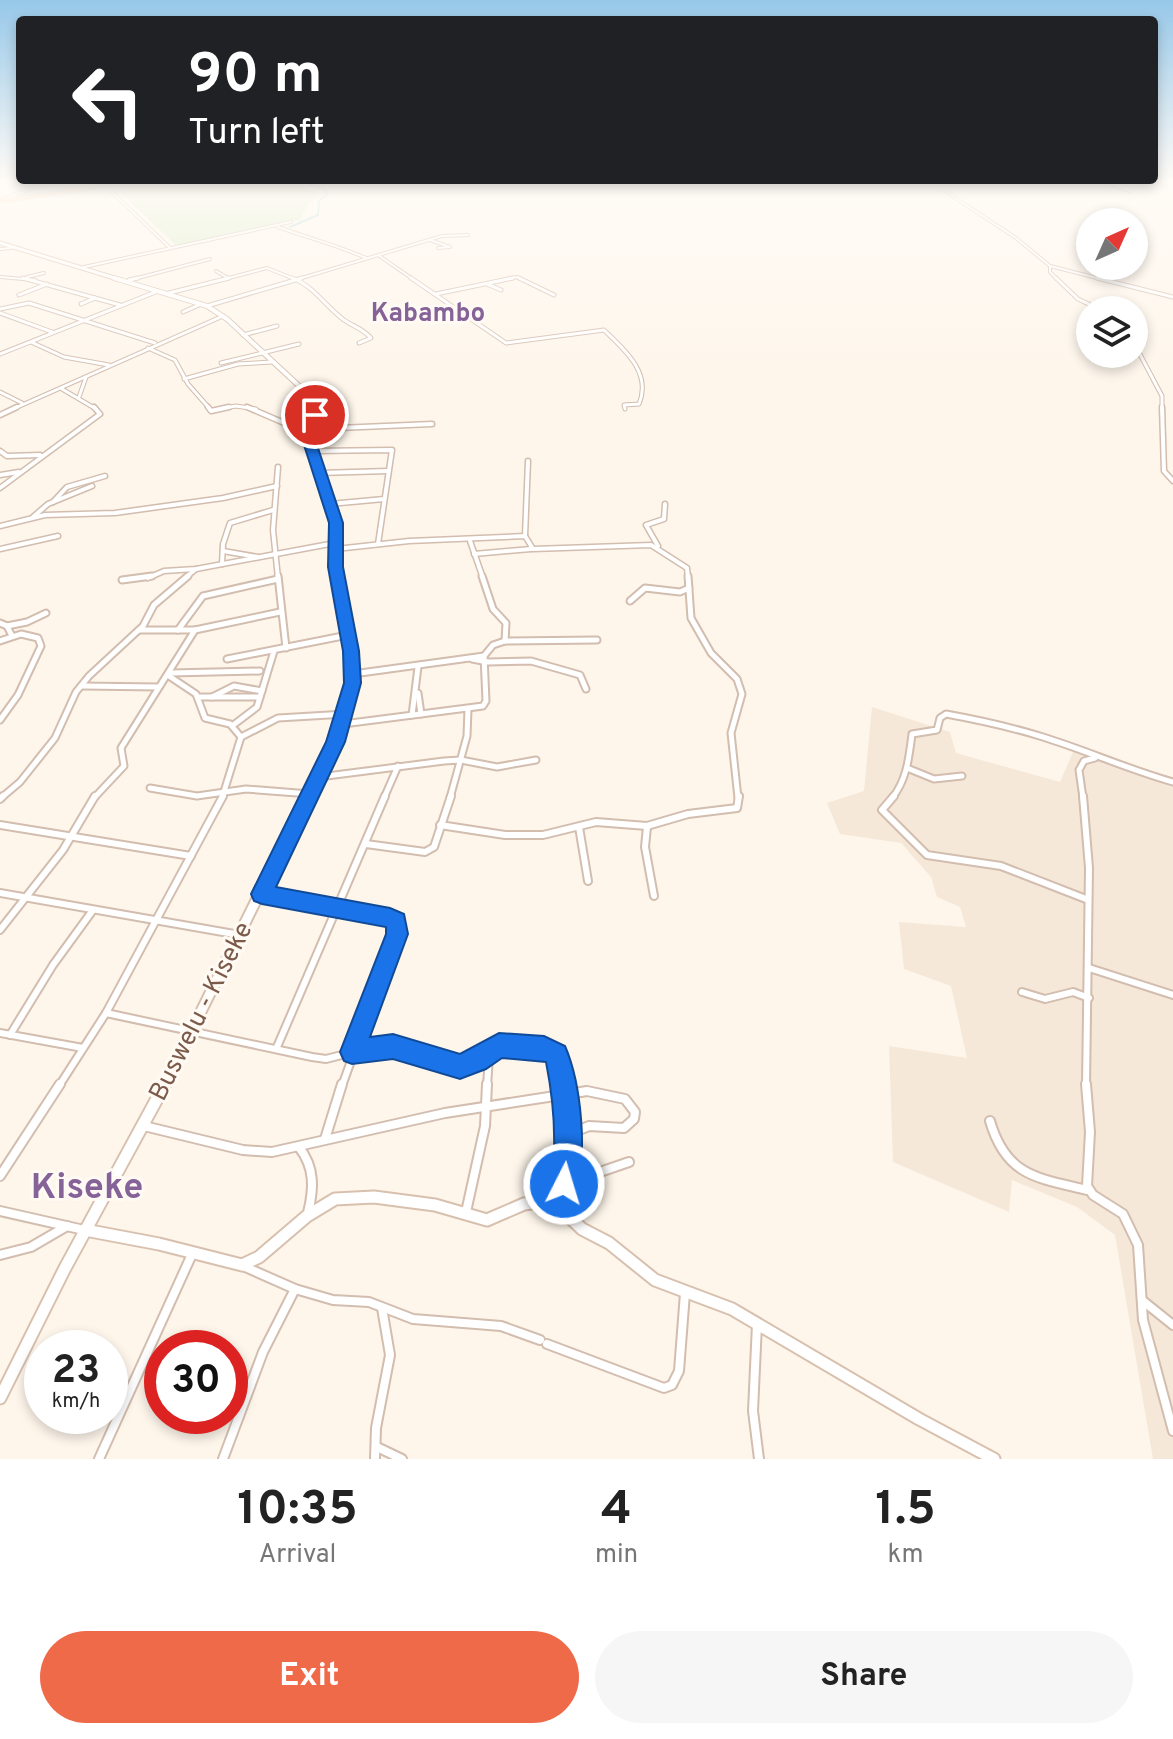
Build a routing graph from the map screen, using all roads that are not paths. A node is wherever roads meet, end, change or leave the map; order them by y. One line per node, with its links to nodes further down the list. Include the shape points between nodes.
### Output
1 (6, 247): 11 (main road, Buswelu - Kiseke)
2 (174, 247): 6 (street)
3 (342, 247): 8 (street)
4 (405, 247): 7 (street)
5 (1027, 247): 10 (street)
6 (170, 248): 11 (street)
7 (378, 255): 8 (street); 24 (street)
8 (367, 258): 18 (street)
9 (210, 259): 17 (street)
10 (1050, 266): 27 (street); 28 (street)
11 (84, 267): 17 (main road, Buswelu - Kiseke)
12 (216, 271): 16 (street)
13 (44, 273): 15 (street)
14 (0, 277): 15 (street)
15 (27, 278): 19 (street)
16 (227, 278): 18 (street, via 267,268); 23 (street)
17 (129, 280): 21 (main road, Buswelu - Kiseke)
18 (295, 280): 32 (street); 43 (street, via 364,330 370,339)
19 (47, 284): 25 (street); 29 (street)
20 (486, 284): 22 (street); 24 (street); 26 (street, via 519,277)
21 (159, 290): 23 (main road, Buswelu - Kiseke); 31 (street)
22 (501, 290)
23 (169, 293): 32 (main road, Buswelu - Kiseke)
24 (435, 294): 61 (street, via 506,343 604,330 639,370 644,397 639,404 624,405)
25 (19, 295)
26 (554, 295)
27 (1076, 297)
28 (1173, 297)
29 (95, 298): 30 (street); 31 (street)
30 (81, 304)
31 (121, 305): 38 (street)
32 (204, 305): 34 (street); 36 (main road, Buswelu - Kiseke)
33 (0, 311): 35 (street); 38 (street, via 26,302)
34 (183, 312)
35 (9, 316): 37 (street); 40 (street)
36 (223, 316): 41 (main road, Buswelu - Kiseke); 44 (street)
37 (0, 319)
38 (85, 320): 40 (street); 44 (street)
39 (277, 326): 41 (street)
40 (53, 333): 42 (street)
41 (243, 335): 49 (main road, Buswelu - Kiseke)
42 (30, 342): 48 (street); 53 (street, via 64,357)
43 (359, 343)
44 (158, 344): 47 (street)
45 (299, 344): 49 (street)
46 (0, 345): 48 (street)
47 (148, 348): 53 (street); 56 (street, via 175,360)
48 (11, 349): 50 (street)
49 (260, 352): 51 (main road, Buswelu - Kiseke); 52 (street)
50 (0, 354)
51 (272, 362): 56 (street, via 238,364); 64 (main road, Buswelu - Kiseke, via 316,404)
52 (221, 363)
53 (109, 365): 55 (street)
54 (1148, 367): 75 (street, via 1164,417 1164,471)
55 (86, 377): 57 (street); 59 (street)
56 (184, 379): 64 (street, via 211,411 246,406)
57 (61, 389): 59 (street); 60 (street)
58 (0, 392): 60 (street)
59 (79, 398): 67 (street, via 100,414)
60 (23, 403): 62 (street)
61 (625, 410)
62 (0, 415)
63 (432, 424): 64 (street)
64 (310, 434): 65 (main road, Buswelu - Kiseke)
65 (312, 451): 70 (street, via 387,448 392,454); 72 (main road, Buswelu - Kiseke)
66 (1, 453): 67 (street)
67 (41, 455): 71 (street)
68 (528, 461): 87 (street)
69 (278, 467): 77 (street)
70 (388, 471): 72 (street); 79 (street)
71 (19, 472): 73 (street); 78 (street)
72 (319, 473): 81 (main road, Buswelu - Kiseke)
73 (0, 475)
74 (105, 476): 80 (street, via 79,480 57,492)
75 (1173, 481)
76 (92, 486): 80 (street)
77 (277, 486): 83 (street); 84 (street, via 115,513)
78 (0, 488)
79 (384, 499): 81 (street); 89 (street)
80 (53, 502): 84 (street)
81 (330, 504): 90 (main road, Buswelu - Kiseke)
82 (665, 504): 91 (street, via 664,519 646,525)
83 (273, 510): 94 (street, via 231,521); 95 (street)
84 (32, 517): 85 (street)
85 (0, 526)
86 (58, 536): 92 (street)
87 (525, 536): 88 (street); 93 (street)
88 (470, 541): 89 (street); 96 (street)
89 (378, 544): 90 (street)
90 (335, 546): 95 (street); 111 (main road, Buswelu - Kiseke)
91 (658, 547): 93 (street); 102 (street, via 687,568)
92 (0, 549)
93 (531, 549): 96 (street)
94 (223, 551): 97 (street); 98 (street)
95 (276, 554): 97 (street); 100 (street)
96 (474, 554): 115 (street, via 493,609 506,623)
97 (258, 557): 98 (street)
98 (222, 564): 99 (street)
99 (196, 569): 101 (street); 108 (street, via 154,605)
100 (278, 579): 104 (street); 110 (street, via 203,596)
101 (122, 580)
102 (689, 587): 103 (street, via 680,592 645,588); 153 (street, via 691,618 711,653 737,679 742,694 731,733 739,805)
103 (630, 601)
104 (280, 612): 109 (street); 116 (street)
105 (46, 613): 107 (street)
106 (0, 623): 107 (street)
107 (7, 626): 112 (street)
108 (138, 630): 110 (street); 124 (street)
109 (195, 630): 110 (street); 122 (street)
110 (177, 631)
111 (348, 635): 116 (street); 123 (main road, Buswelu - Kiseke)
112 (12, 636): 114 (street); 135 (street, via 30,634 41,646)
113 (597, 640): 115 (street)
114 (0, 641)
115 (505, 641): 119 (street, via 493,645)
116 (286, 648): 117 (street)
117 (274, 650): 118 (street); 128 (street)
118 (227, 659)
119 (484, 659): 120 (street); 126 (street, via 542,663 580,675); 131 (street, via 486,701)
120 (418, 667): 123 (street); 127 (street)
121 (260, 671): 122 (street)
122 (170, 674): 125 (street); 129 (street)
123 (353, 674): 132 (main road, Buswelu - Kiseke)
124 (81, 686): 125 (street); 150 (street, via 55,738)
125 (160, 687): 155 (street, via 121,748 124,766 98,792)
126 (586, 689)
127 (418, 693): 133 (street); 134 (street)
128 (261, 694): 130 (street); 130 (street, via 234,686); 137 (street, via 254,711)
129 (198, 697): 130 (street); 137 (street, via 205,718)
130 (211, 697)
131 (468, 709): 133 (street); 140 (street)
132 (346, 714): 136 (main road, Buswelu - Kiseke); 138 (street, via 274,717)
133 (421, 714): 134 (street)
134 (412, 715): 136 (street)
135 (0, 720)
136 (343, 724): 145 (main road, Buswelu - Kiseke)
137 (232, 726): 138 (street)
138 (241, 737): 148 (street)
139 (1095, 758): 143 (street, via 1000,724 946,714 937,730 912,734); 146 (street); 163 (street, via 1084,761 1079,770 1087,821)
140 (461, 760): 141 (street, via 497,767); 142 (street); 152 (street)
141 (536, 760)
142 (398, 766): 145 (street); 156 (street)
143 (907, 768): 144 (street, via 934,779); 163 (street, via 899,790 882,810 923,852 1001,866)
144 (962, 776)
145 (319, 777): 149 (main road, Buswelu - Kiseke)
146 (1173, 782)
147 (150, 788): 148 (street, via 197,796)
148 (226, 790): 149 (street); 157 (street)
149 (311, 794): 160 (main road, Buswelu - Kiseke)
150 (0, 799)
151 (0, 825): 155 (street)
152 (440, 825): 154 (street, via 525,836); 156 (street, via 434,847 425,852)
153 (647, 826): 154 (street, via 596,822); 161 (street, via 645,847)
154 (579, 827): 158 (street)
155 (73, 836): 157 (street); 162 (street)
156 (366, 844): 164 (street)
157 (191, 856): 166 (street)
158 (588, 881)
159 (0, 893): 162 (street)
160 (262, 894): 164 (street); 168 (main road, Buswelu - Kiseke)
161 (654, 896)
162 (26, 898): 165 (street); 167 (street)
163 (1086, 899): 169 (street)
164 (339, 908): 177 (street); 180 (street, via 390,918 399,927)
165 (93, 910): 166 (street); 176 (street)
166 (156, 921): 168 (street); 173 (street)
167 (0, 930)
168 (241, 935): 175 (main road, Buswelu - Kiseke)
169 (1089, 968): 171 (street); 172 (street)
170 (1022, 992): 172 (street, via 1045,999 1070,992)
171 (1173, 995)
172 (1089, 998): 191 (street)
173 (106, 1013): 175 (street); 178 (street)
174 (0, 1033): 176 (street)
175 (193, 1033): 177 (street); 184 (main road, Buswelu - Kiseke)
176 (10, 1035): 178 (street)
177 (277, 1047): 180 (street, via 326,1059)
178 (83, 1048): 189 (street)
179 (491, 1051): 180 (street, via 460,1067 393,1047); 181 (street, via 499,1045 550,1050 561,1063); 182 (street)
180 (352, 1052): 186 (street)
181 (566, 1095): 182 (street); 185 (street); 185 (street, via 605,1093 625,1099 635,1112 624,1128 595,1124)
182 (486, 1106): 186 (street); 194 (street)
183 (990, 1121): 191 (street, via 1007,1161)
184 (144, 1126): 187 (street, via 259,1152); 197 (main road, Buswelu - Kiseke)
185 (567, 1135): 190 (street)
186 (325, 1140): 187 (street)
187 (299, 1147): 195 (street, via 314,1181)
188 (629, 1162): 190 (street)
189 (0, 1176)
190 (564, 1184): 192 (street)
191 (1088, 1191): 203 (street, via 1130,1224 1141,1256)
192 (557, 1205): 194 (main road, via 524,1204 487,1220); 202 (main road, via 655,1280)
193 (0, 1211): 196 (street)
194 (466, 1213): 195 (main road, via 359,1197 335,1199)
195 (307, 1216): 200 (main road)
196 (67, 1226): 197 (street); 199 (street, via 31,1247)
197 (85, 1230): 198 (main road); 207 (main road, Buswelu - Kiseke)
198 (193, 1252): 200 (main road); 210 (street)
199 (0, 1255)
200 (242, 1265): 201 (street)
201 (295, 1289): 204 (street); 211 (street, via 263,1352)
202 (685, 1292): 204 (street, via 679,1371 672,1385 664,1388 501,1326 426,1321); 205 (main road)
203 (1142, 1300): 206 (street); 208 (street, via 1147,1339)
204 (382, 1308): 209 (street, via 390,1355)
205 (757, 1323): 214 (street, via 753,1411); 215 (main road)
206 (1173, 1325)
207 (0, 1398)
208 (1173, 1431)
209 (377, 1447): 212 (street); 213 (street)
210 (99, 1459)
211 (223, 1459)
212 (375, 1459)
213 (402, 1459)
214 (759, 1459)
215 (994, 1459)

